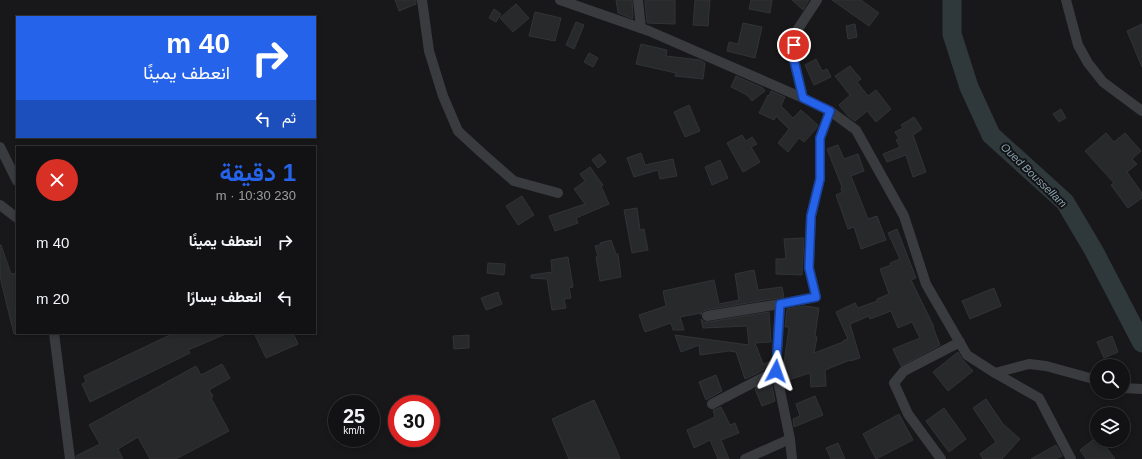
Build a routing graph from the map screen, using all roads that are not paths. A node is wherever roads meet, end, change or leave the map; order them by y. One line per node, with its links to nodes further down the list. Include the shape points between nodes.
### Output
1 (422, 0): 12 (street, via 429,52 443,96 458,131 514,181)
2 (560, 0): 6 (street)
3 (638, 0): 6 (street)
4 (817, 0): 7 (street, via 794,35 793,56)
5 (1066, 0): 9 (street, via 1078,45 1088,63 1103,82)
6 (641, 28): 7 (street)
7 (803, 98): 8 (street)
8 (830, 111): 15 (street, via 820,138 820,179 811,216 809,268 816,297); 18 (street, via 856,130 904,216 926,284)
9 (1142, 111)
10 (0, 147): 11 (street)
11 (16, 179)
12 (558, 193)
13 (0, 205): 14 (street)
14 (16, 217)
15 (780, 304): 16 (street); 19 (street)
16 (707, 316)
17 (54, 334): 26 (street)
18 (960, 342): 20 (street, via 968,355); 29 (street, via 904,371 894,383 908,414)
19 (776, 371): 24 (street); 25 (street)
20 (995, 373): 21 (street, via 1029,364); 30 (street, via 1038,398)
21 (1090, 378)
22 (1130, 388): 23 (street)
23 (1142, 388)
24 (712, 404)
25 (790, 439): 27 (street); 28 (street)
26 (70, 459)
27 (745, 459)
28 (792, 459)
29 (941, 459)
30 (1071, 459)

